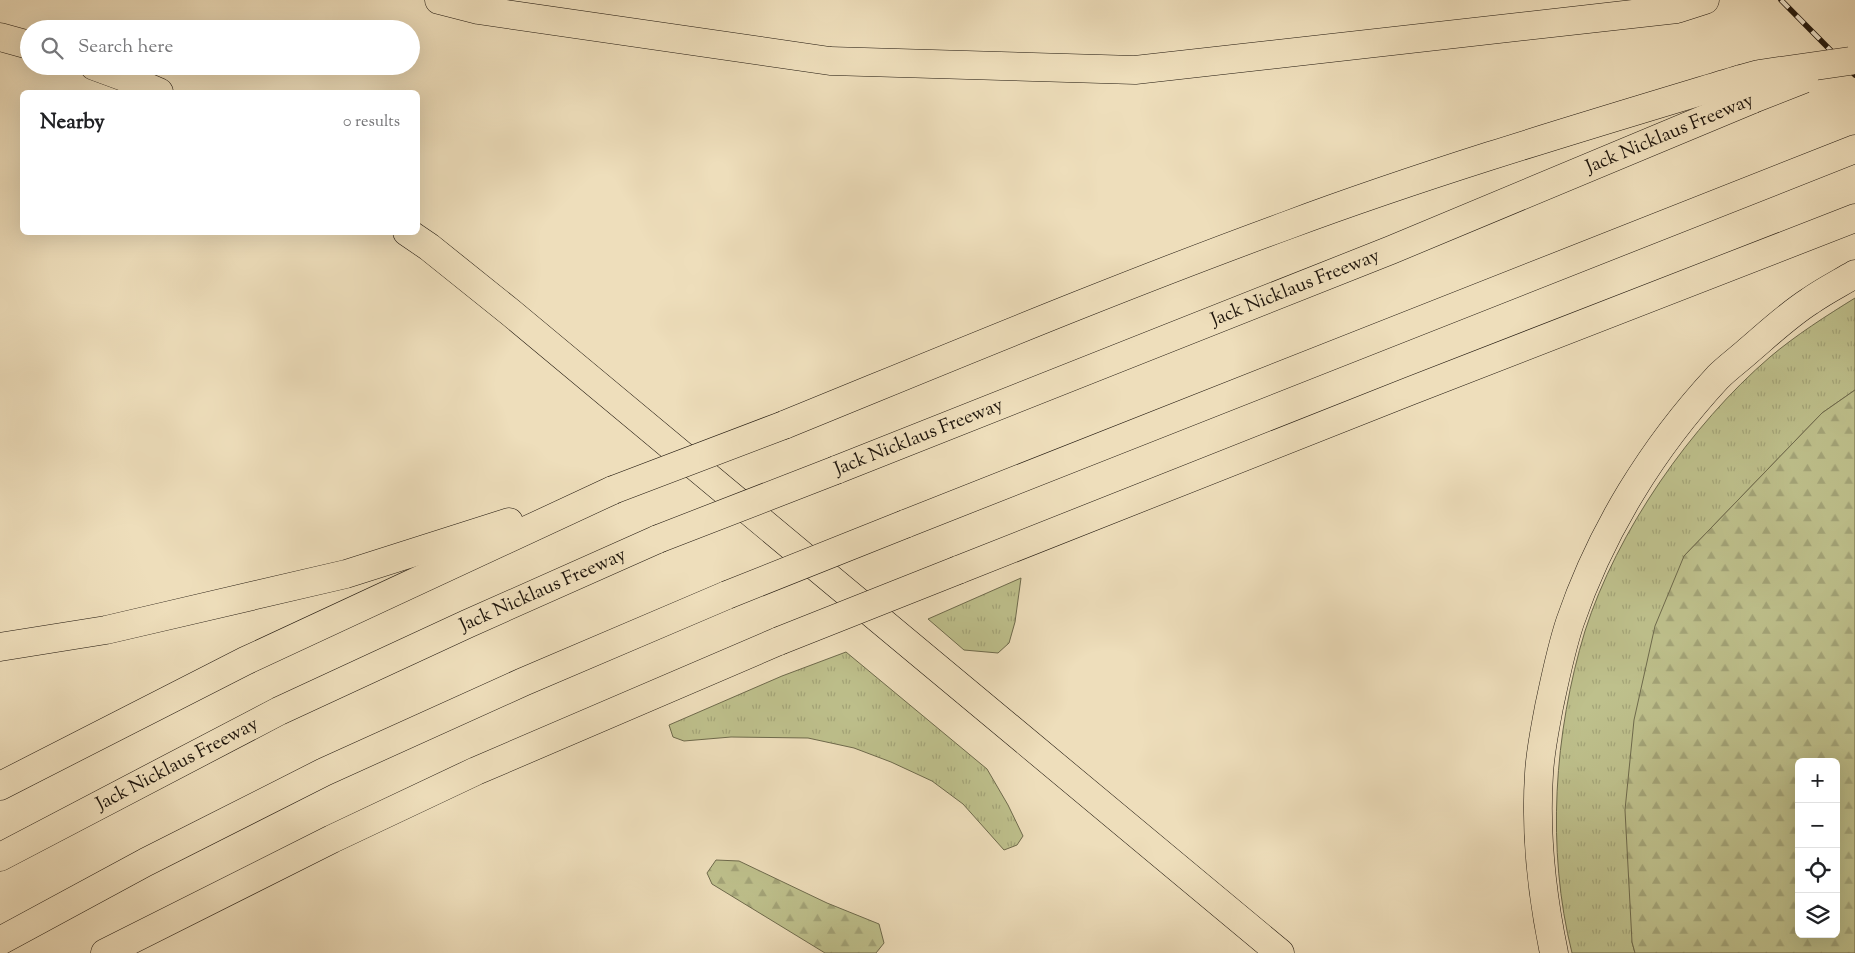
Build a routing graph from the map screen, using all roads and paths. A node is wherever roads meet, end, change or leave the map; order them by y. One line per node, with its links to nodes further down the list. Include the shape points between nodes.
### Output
1 (439, 0): 2 (highway, via 478,10 830,61 1135,70 1677,8)
2 (1705, 0)
3 (0, 37): 4 (highway)
4 (20, 43)
5 (1852, 60): 7 (highway, Jack Nicklaus Freeway, bridge)
6 (119, 75): 8 (highway)
7 (1747, 89): 13 (highway, bridge, via 1509,149 1288,224); 16 (highway, Jack Nicklaus Freeway, bridge, via 1391,250 658,539 279,712)
8 (154, 90)
9 (1855, 150): 17 (highway, bridge, via 727,595 324,772 146,862)
10 (1855, 218): 18 (highway, bridge, via 779,641 476,771)
11 (412, 235): 19 (highway, via 510,312)
12 (1855, 274): 20 (highway, via 1810,301 1720,376 1685,415 1653,456 1620,510 1593,566 1570,622 1559,662 1539,774 1540,853)
13 (613, 490): 14 (highway, via 346,574 106,630); 15 (highway, via 246,661)
14 (0, 647)
15 (0, 786)
16 (0, 857)
17 (0, 941)
18 (105, 953)
19 (1280, 953)
20 (1554, 953)

